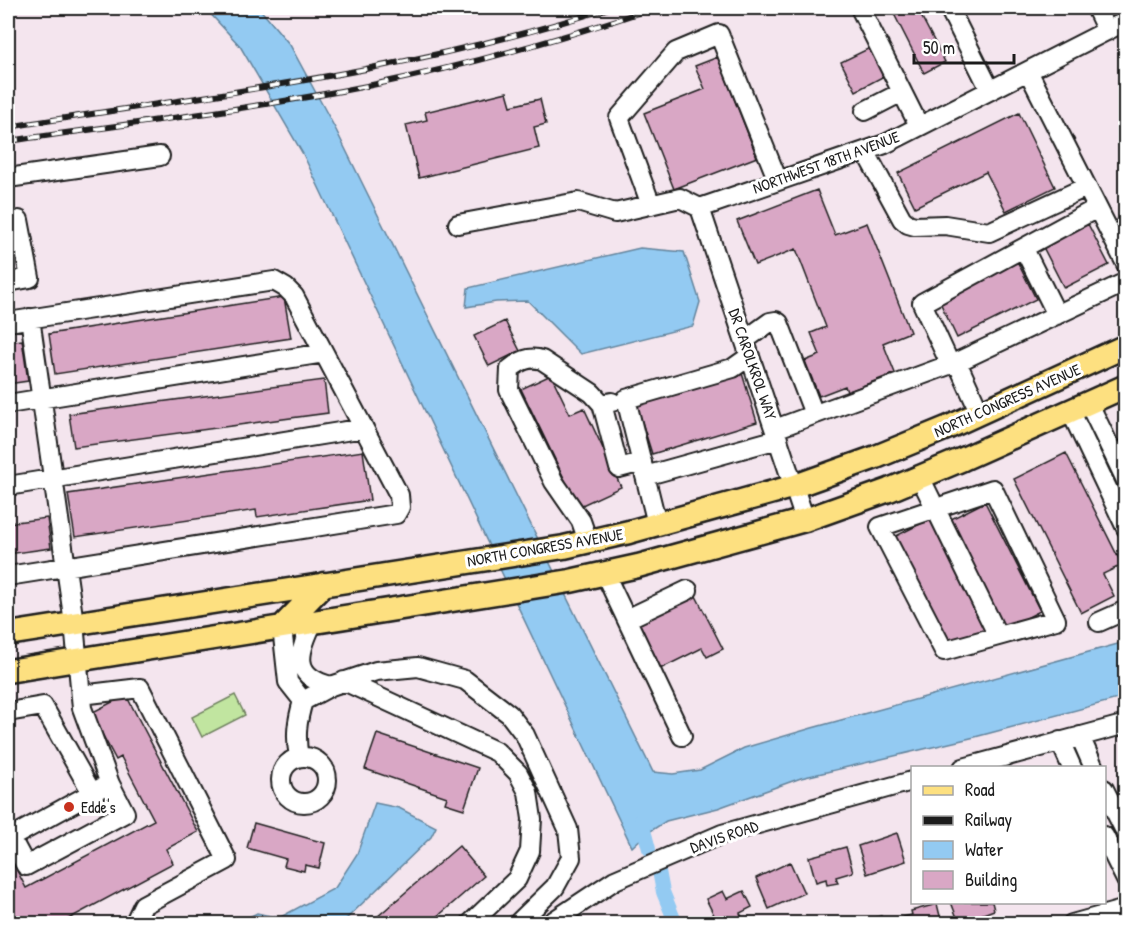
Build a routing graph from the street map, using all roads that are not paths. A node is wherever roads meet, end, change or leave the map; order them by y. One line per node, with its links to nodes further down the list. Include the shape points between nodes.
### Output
1 (860, 8): 8 (street)
2 (948, 8): 7 (street)
3 (1095, 8): 5 (street)
4 (1125, 21): 5 (street, NORTHWEST 18TH AVENUE)
5 (1107, 31): 6 (street, NORTHWEST 18TH AVENUE)
6 (1028, 71): 7 (street, NORTHWEST 18TH AVENUE); 15 (street)
7 (990, 90): 10 (street, NORTHWEST 18TH AVENUE)
8 (902, 92): 9 (street); 10 (street)
9 (865, 111)
10 (919, 126): 11 (street, NORTHWEST 18TH AVENUE)
11 (865, 151): 14 (street, NORTHWEST 18TH AVENUE); 15 (street, via 902,219 915,226 945,225 989,232)
12 (160, 156): 13 (street)
13 (8, 178)
14 (778, 181): 16 (street, via 719,34 676,52 619,118); 17 (street, NORTHWEST 18TH AVENUE)
15 (1086, 187): 18 (street)
16 (651, 205): 17 (street, via 680,198); 20 (street, via 615,213 578,202)
17 (700, 208): 29 (street, DR CAROLKROL WAY)
18 (1097, 208): 21 (street); 22 (street)
19 (8, 222): 23 (street, via 20,220 30,278)
20 (458, 224)
21 (1024, 249): 25 (street); 31 (street, via 922,303)
22 (1125, 264)
23 (8, 282)
24 (1125, 282): 25 (street)
25 (1057, 315): 31 (street)
26 (30, 318): 27 (street); 30 (street, via 274,281 294,296); 33 (street)
27 (8, 322)
28 (1125, 346): 38 (main road, NORTH CONGRESS AVENUE)
29 (747, 348): 34 (street, via 733,368); 39 (street, via 770,322 779,323); 41 (street, DR CAROLKROL WAY)
30 (324, 353): 33 (street); 40 (street)
31 (954, 363): 38 (street); 39 (street)
32 (1125, 386): 37 (main road)
33 (42, 399): 35 (street); 45 (street)
34 (626, 399): 36 (street); 43 (street)
35 (8, 404)
36 (602, 404): 43 (street, via 619,468); 53 (street, via 542,360 527,359 510,369 509,390 554,482 581,521)
37 (1079, 406): 42 (street); 44 (main road); 52 (street)
38 (980, 413): 48 (main road, NORTH CONGRESS AVENUE)
39 (814, 414): 41 (street)
40 (364, 428): 45 (street); 54 (street, via 399,495 396,514)
41 (777, 434): 43 (street); 48 (street, DR CAROLKROL WAY)
42 (1120, 452): 46 (street)
43 (643, 469): 51 (street)
44 (920, 477): 49 (street); 50 (main road)
45 (53, 478): 47 (street); 54 (street)
46 (1125, 480)
47 (8, 486)
48 (795, 486): 50 (street, DR CAROLKROL WAY); 51 (main road, NORTH CONGRESS AVENUE)
49 (936, 508): 66 (street); 66 (street, via 880,527 944,651); 66 (street, via 993,489 1056,620)
50 (805, 520): 55 (main road)
51 (657, 524): 53 (main road, NORTH CONGRESS AVENUE)
52 (1125, 528)
53 (588, 541): 57 (main road, NORTH CONGRESS AVENUE)
54 (66, 567): 56 (street); 63 (street)
55 (605, 574): 60 (street); 61 (main road)
56 (8, 576)
57 (324, 584): 63 (main road, NORTH CONGRESS AVENUE); 64 (main road)
58 (688, 590): 60 (street)
59 (1125, 610): 62 (street)
60 (627, 619): 75 (street)
61 (313, 622): 64 (main road); 69 (street, via 301,647 304,669)
62 (1099, 622)
63 (74, 624): 65 (main road, NORTH CONGRESS AVENUE); 67 (street)
64 (282, 627): 67 (main road); 72 (street, via 288,682)
65 (8, 634)
66 (998, 636)
67 (78, 659): 68 (main road); 71 (street)
68 (8, 671)
69 (311, 677): 70 (street, via 320,683); 72 (street)
70 (338, 684): 72 (street); 84 (street, via 376,671 418,668 465,680 509,714 525,735); 85 (street, via 496,752 518,773)
71 (81, 694): 83 (street, via 82,708); 93 (street, via 140,688 227,860 143,905)
72 (298, 695): 78 (street)
73 (9, 712): 86 (street, via 43,706)
74 (1125, 724): 76 (street)
75 (682, 736)
76 (1080, 736): 77 (street); 81 (street)
77 (1060, 741): 79 (street); 80 (street)
78 (299, 757)
79 (970, 766)
80 (1071, 766)
81 (1093, 766)
82 (911, 781): 96 (street, DAVIS ROAD, via 722,834 615,880)
83 (110, 783): 86 (street); 89 (street, via 125,813 26,866)
84 (547, 784): 85 (street); 95 (street, via 568,829 571,858 555,887)
85 (528, 792): 94 (street, via 532,819 530,851 517,879)
86 (92, 793): 89 (street)
87 (1106, 793): 88 (street)
88 (1125, 833)
89 (9, 838)
90 (1106, 840): 91 (street)
91 (1125, 880)
92 (1125, 909): 97 (street)
93 (134, 924)
94 (470, 924)
95 (517, 924)
96 (549, 924)
97 (1072, 924)

